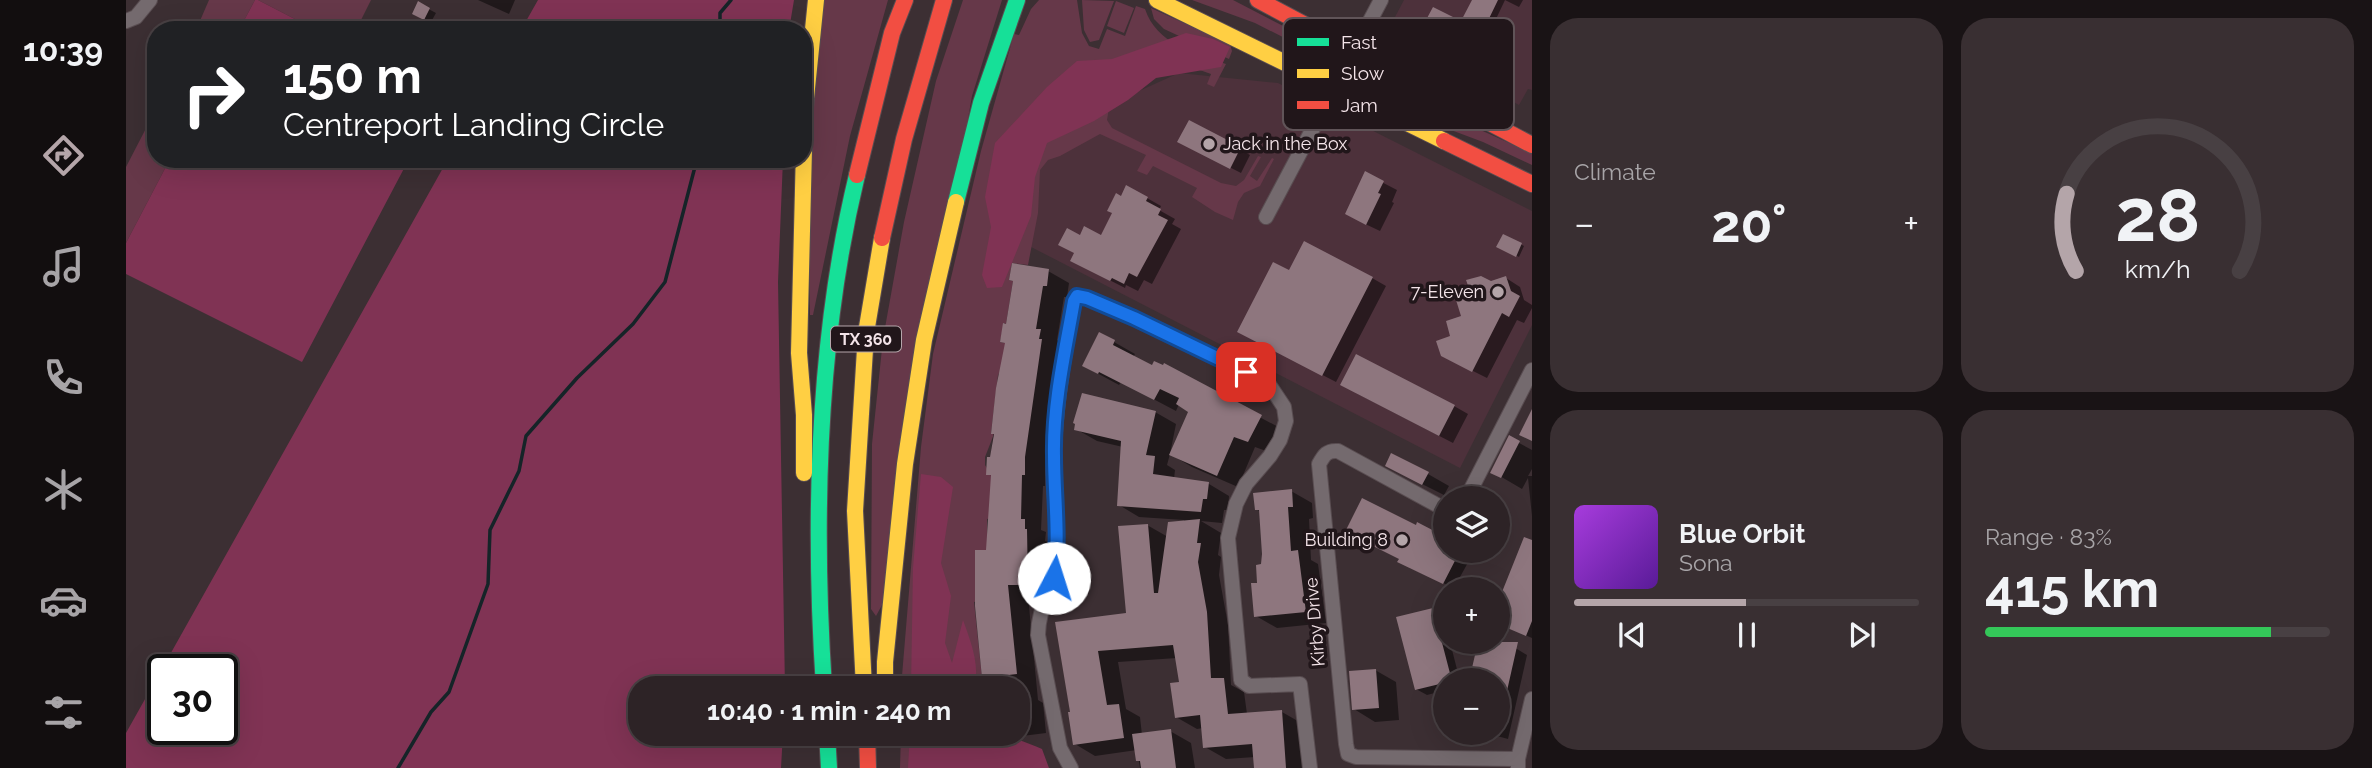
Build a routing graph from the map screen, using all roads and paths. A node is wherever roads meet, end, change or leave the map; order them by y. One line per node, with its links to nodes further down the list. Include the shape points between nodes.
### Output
1 (149, 0): 12 (street, via 136,17)
2 (816, 0): 13 (main road)
3 (905, 0): 26 (main road, TX 360, via 892,33 856,181 831,325 824,379)
4 (944, 0): 28 (main road, TX 360, via 904,139 866,333 855,511)
5 (1017, 0): 14 (main road)
6 (1025, 0): 14 (main road)
7 (1157, 0): 15 (main road)
8 (1258, 0): 10 (main road)
9 (1381, 0): 11 (street)
10 (1292, 18)
11 (1372, 18)
12 (126, 21)
13 (812, 39)
14 (1002, 42): 29 (main road, via 962,174 924,340 900,511)
15 (1283, 61)
16 (1314, 130): 22 (street)
17 (1423, 130): 21 (main road)
18 (1504, 130): 19 (main road)
19 (1532, 145)
20 (804, 168): 26 (main road, via 799,353 804,518)
21 (1532, 184)
22 (1266, 217)
23 (1532, 370): 24 (street)
24 (1473, 486)
25 (1433, 503): 33 (street, Kirby Drive, via 1338,452 1325,454 1319,464 1348,754)
26 (819, 560): 27 (main road, TX 360)
27 (823, 676)
28 (863, 676)
29 (885, 676)
30 (1532, 699): 33 (street, Kirby Drive)
31 (828, 746): 34 (main road)
32 (867, 746): 35 (main road)
33 (1518, 763)
34 (829, 768)
35 (868, 768)
36 (1071, 768): 37 (street, via 1060,748 1038,617 1058,554 1054,453 1059,383 1077,296 1246,372 1270,386 1284,407 1286,421 1280,440 1246,484 1228,538 1241,680 1249,686 1300,684)
37 (1310, 768)

